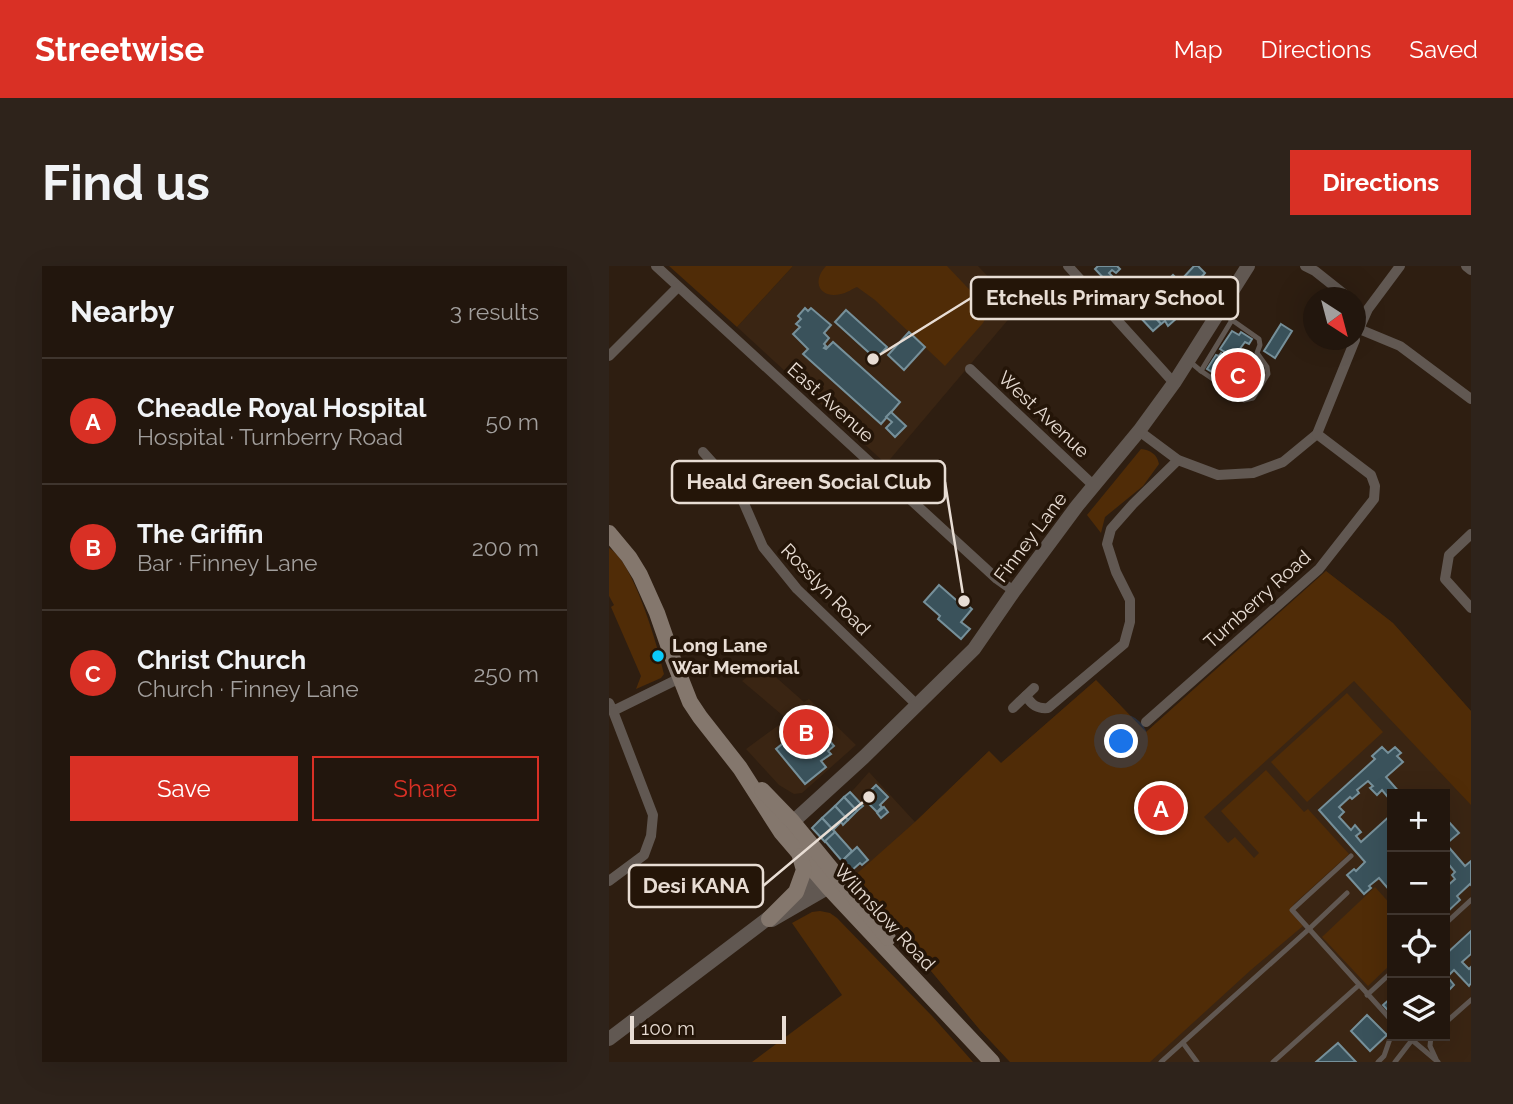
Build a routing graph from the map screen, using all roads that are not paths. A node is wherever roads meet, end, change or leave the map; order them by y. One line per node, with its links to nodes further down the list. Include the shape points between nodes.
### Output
1 (656, 266): 8 (street, East Avenue)
2 (1068, 266): 20 (street)
3 (1248, 266): 11 (street, Finney Lane)
4 (1400, 266): 10 (street)
5 (1466, 266): 7 (street)
6 (1312, 268): 9 (street)
7 (1471, 270)
8 (678, 287): 16 (street); 29 (street, East Avenue)
9 (1335, 287)
10 (1368, 309): 12 (street)
11 (1219, 311): 13 (lane); 17 (street, Finney Lane)
12 (1366, 314)
13 (1232, 320): 19 (lane); 19 (lane, via 1259,339 1257,353 1268,374 1253,398 1244,400)
14 (1366, 338): 21 (street, via 1399,346)
15 (1351, 350): 23 (street)
16 (609, 356)
17 (1188, 360): 19 (lane); 20 (street, Finney Lane)
18 (970, 369): 26 (street, West Avenue)
19 (1201, 371)
20 (1174, 383): 22 (street, Finney Lane)
21 (1471, 399)
22 (1139, 430): 25 (street); 26 (street, Finney Lane)
23 (1317, 434): 25 (street, via 1283,461 1253,473 1218,475); 35 (street, Turnberry Road, via 1371,475 1374,499 1319,569)
24 (703, 452): 32 (street, Rosslyn Road, via 739,492 763,547 779,568)
25 (1178, 460): 34 (street, via 1111,529 1107,544 1131,600 1125,644 1048,708 1032,704 1030,692)
26 (1093, 485): 29 (street, Finney Lane)
27 (609, 533): 31 (main road, Wilmslow Road, via 640,575)
28 (1471, 534): 30 (street, via 1449,555 1445,579)
29 (1014, 591): 32 (street, Finney Lane, via 974,649)
30 (1471, 608)
31 (680, 678): 33 (street); 36 (main road, Wilmslow Road, via 700,717)
32 (917, 705): 36 (street, Finney Lane)
33 (611, 707): 40 (street, via 653,815 644,855)
34 (1013, 708)
35 (1146, 722)
36 (787, 827): 37 (main road, Wilmslow Road); 39 (main road, Wilmslow Road)
37 (800, 856): 39 (main road, Wilmslow Road); 43 (main road, via 804,870 796,892)
38 (1351, 856): 46 (lane, via 1292,910)
39 (830, 878): 43 (street); 45 (street); 60 (main road, Wilmslow Road)
40 (609, 881)
41 (1347, 893): 46 (lane)
42 (1471, 900): 44 (lane)
43 (769, 919): 45 (street)
44 (1450, 919)
45 (755, 929): 53 (street)
46 (1310, 929): 48 (lane); 58 (lane)
47 (1387, 977): 49 (lane)
48 (1359, 985): 49 (lane); 63 (lane)
49 (1367, 995): 51 (lane)
50 (1471, 1000): 52 (lane)
51 (1387, 1016)
52 (1450, 1019)
53 (609, 1039)
54 (1389, 1041): 64 (lane)
55 (1408, 1041): 65 (lane)
56 (1414, 1041): 59 (lane)
57 (1430, 1041): 59 (lane)
58 (1183, 1043): 61 (lane); 62 (lane)
59 (1437, 1061)
60 (992, 1062)
61 (1161, 1062)
62 (1197, 1062)
63 (1273, 1062)
64 (1378, 1062)
65 (1395, 1062)

